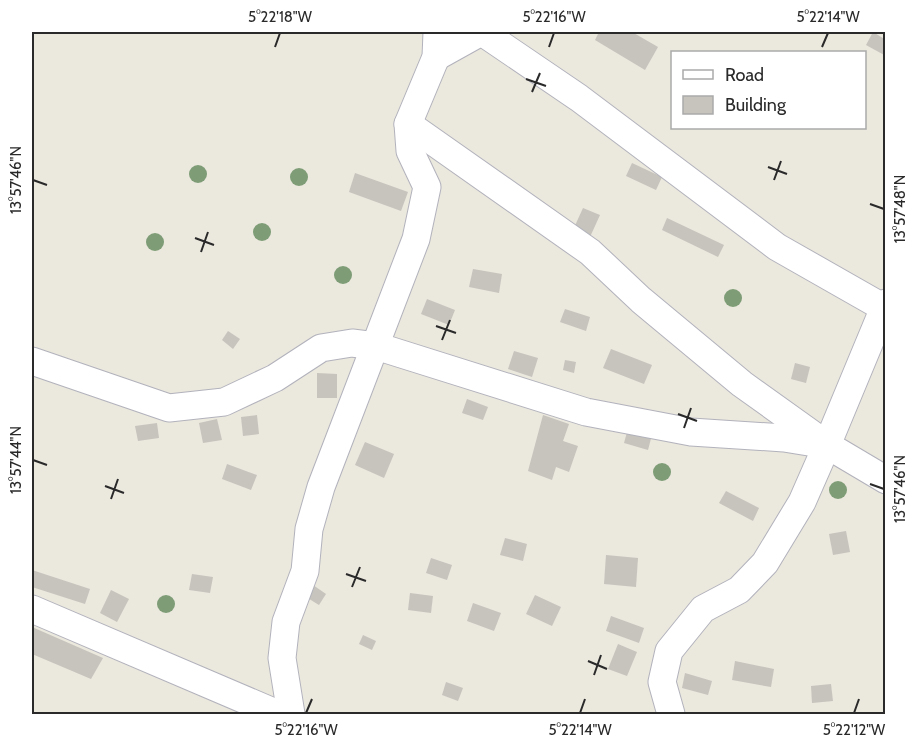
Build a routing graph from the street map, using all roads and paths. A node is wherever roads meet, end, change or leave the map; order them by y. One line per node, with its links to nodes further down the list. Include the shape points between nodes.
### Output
1 (481, 32): 2 (street); 4 (street, via 579,98 777,248)
2 (436, 44): 3 (street)
3 (408, 124): 5 (street, via 411,151 427,187 416,239); 7 (street, via 590,252 742,384)
4 (884, 307): 7 (street)
5 (376, 345): 6 (street, via 352,343 321,348 275,378 224,402 169,408); 7 (street, via 586,412 691,432); 11 (street, via 321,487 309,529 305,572 286,622 282,658)
6 (32, 361)
7 (827, 445): 8 (street); 12 (street, via 802,502 765,563 739,590 703,609 669,651 662,682)
8 (885, 480)
9 (32, 609): 10 (street)
10 (278, 714)
11 (291, 714)
12 (671, 714)

